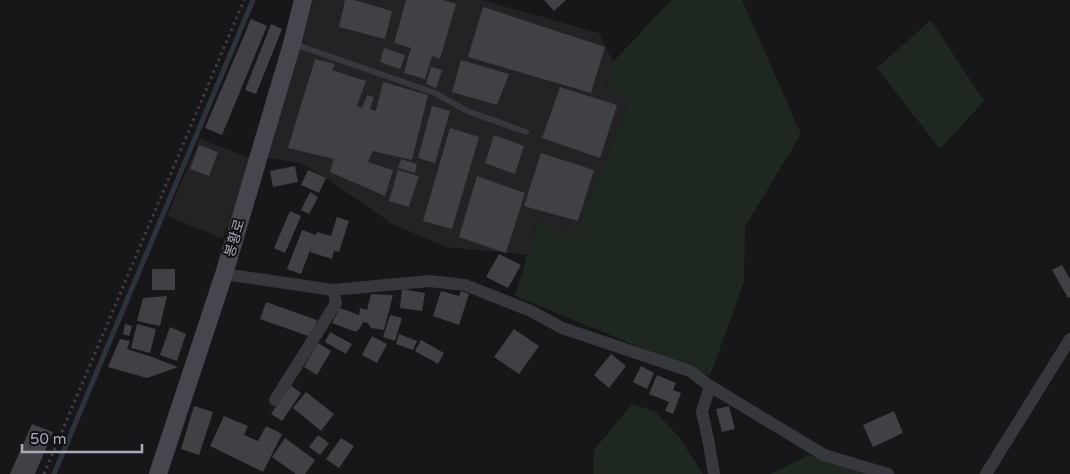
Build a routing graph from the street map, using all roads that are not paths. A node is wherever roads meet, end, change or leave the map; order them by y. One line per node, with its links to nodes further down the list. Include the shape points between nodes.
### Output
1 (304, 0): 2 (main road, 봉황로)
2 (292, 44): 3 (lane, via 435,93 468,111); 4 (main road, 봉황로)
3 (526, 132)
4 (224, 274): 5 (street); 9 (main road, 봉황로)
5 (333, 290): 7 (street, via 429,281 465,285 531,311 562,328 690,372); 8 (street, via 336,303)
6 (1070, 339): 12 (street)
7 (710, 386): 10 (street, via 702,411); 11 (street, via 824,455)
8 (275, 400)
9 (158, 474)
10 (714, 474)
11 (888, 474)
12 (986, 474)

